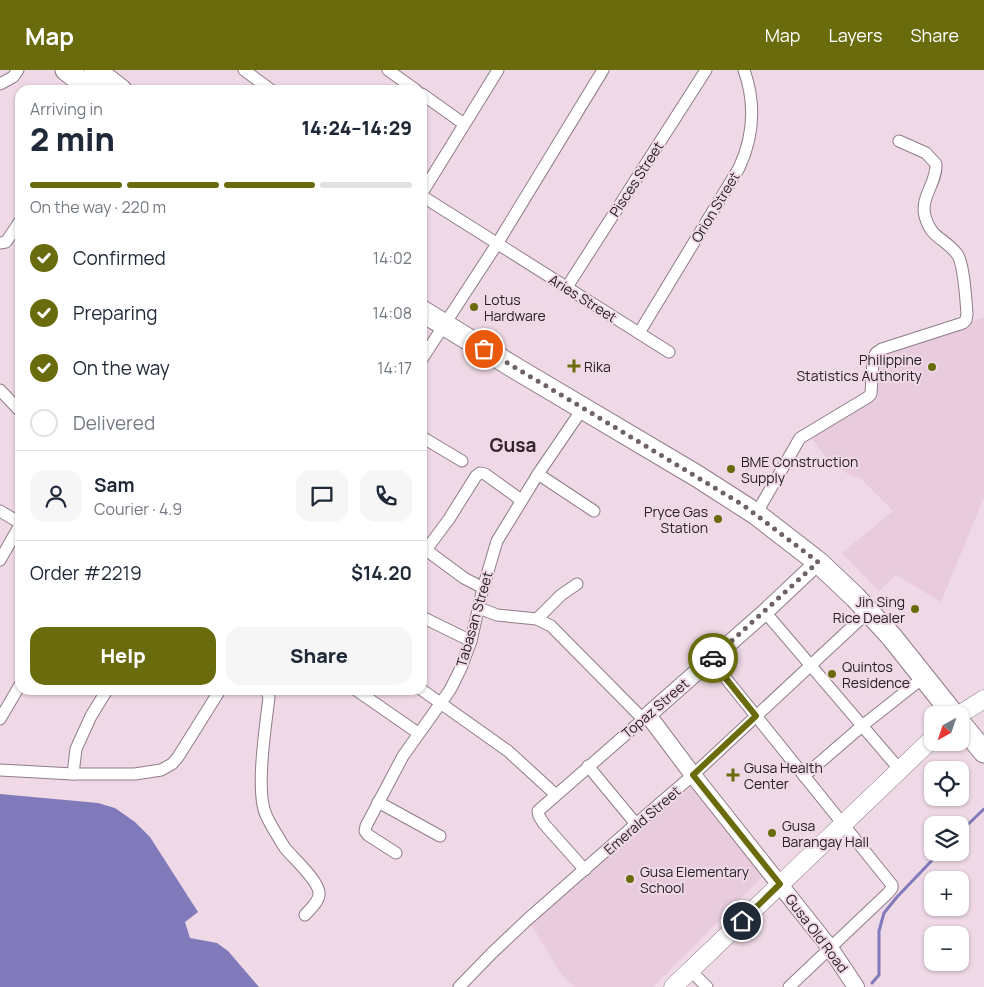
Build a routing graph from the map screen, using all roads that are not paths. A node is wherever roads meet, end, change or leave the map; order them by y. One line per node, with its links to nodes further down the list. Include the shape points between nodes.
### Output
1 (18, 70): 10 (street)
2 (66, 70): 11 (highway)
3 (96, 70): 12 (highway)
4 (244, 70): 13 (street)
5 (388, 70): 14 (street)
6 (498, 70): 16 (street)
7 (603, 70): 22 (street)
8 (706, 70): 23 (street, Pisces Street)
9 (744, 70): 26 (street, Orion Street, via 753,120 745,154)
10 (0, 84)
11 (86, 85)
12 (115, 85)
13 (264, 85)
14 (409, 85)
15 (427, 98): 16 (street)
16 (464, 124): 18 (street)
17 (899, 142): 38 (street, via 926,154 936,164 924,204 925,215 934,235 957,254 961,262 966,320 876,353 871,394 800,438)
18 (427, 187)
19 (427, 198): 22 (street, Aries Street)
20 (15, 228): 21 (street, via 6,242)
21 (0, 242)
22 (497, 244): 23 (street, Aries Street); 25 (street)
23 (567, 287): 26 (street, Aries Street)
24 (427, 314): 25 (highway)
25 (444, 325): 27 (street); 31 (highway)
26 (639, 333): 28 (street, Aries Street)
27 (427, 351)
28 (669, 352)
29 (0, 390): 30 (street)
30 (15, 406)
31 (583, 408): 34 (street, Tabasan Street); 38 (highway)
32 (427, 440): 33 (street)
33 (462, 461)
34 (538, 474): 35 (street, Tabasan Street); 37 (street)
35 (521, 500): 41 (street, via 480,473); 46 (street, Tabasan Street, via 497,540)
36 (0, 511): 39 (street)
37 (594, 511)
38 (756, 514): 44 (highway)
39 (15, 521)
40 (15, 533): 43 (street)
41 (427, 544)
42 (427, 550): 46 (street)
43 (0, 560)
44 (818, 562): 48 (highway); 49 (street, Topaz Street)
45 (577, 584): 50 (street)
46 (483, 588): 47 (street, Tabasan Street)
47 (478, 608): 50 (street, via 497,615); 52 (street, Tabasan Street)
48 (869, 611): 54 (street, Emerald Street); 55 (highway)
49 (765, 612): 53 (street, Topaz Street); 54 (street)
50 (537, 619): 67 (street, via 551,626)
51 (427, 620): 52 (street)
52 (471, 641): 63 (street, Tabasan Street, via 461,668)
53 (711, 660): 66 (street); 67 (street, Topaz Street)
54 (810, 665): 66 (street, Emerald Street); 69 (street)
55 (924, 677): 64 (highway); 69 (street)
56 (427, 693): 63 (street)
57 (15, 694): 68 (street)
58 (104, 695): 77 (street, via 79,740)
59 (217, 695): 77 (street, via 172,764 149,773)
60 (268, 695): 88 (street, via 261,795 264,812 272,828 320,891)
61 (363, 695): 70 (street)
62 (984, 700): 65 (main road)
63 (441, 703): 70 (street, Tabasan Street); 80 (street, via 508,751)
64 (947, 706)
65 (969, 709)
66 (756, 716): 78 (street, Emerald Street); 79 (street)
67 (645, 717): 74 (street, Topaz Street); 78 (street, Gusa Old Road)
68 (0, 719)
69 (862, 726): 76 (street); 79 (street)
70 (418, 734): 81 (street, Tabasan Street)
71 (969, 734): 73 (highway)
72 (924, 747): 76 (main road)
73 (984, 752)
74 (588, 766): 80 (street, Topaz Street); 83 (street)
75 (0, 770): 77 (street)
76 (900, 770): 82 (main road)
77 (73, 774)
78 (693, 775): 83 (street, Emerald Street); 87 (street, Gusa Old Road)
79 (804, 776): 82 (street)
80 (555, 794): 86 (street, Topaz Street, via 540,807 538,814)
81 (378, 802): 84 (street); 85 (street, Tabasan Street, via 365,831)
82 (844, 823): 87 (main road); 89 (street, via 892,888)
83 (636, 824): 86 (street, Emerald Street)
84 (440, 836)
85 (396, 853)
86 (584, 870): 91 (street, Emerald Street, via 492,953)
87 (780, 884): 89 (street, Gusa Old Road); 90 (main road)
88 (306, 915)
89 (830, 948): 94 (street); 95 (street, Gusa Old Road)
90 (691, 971): 92 (main road); 93 (street)
91 (460, 987)
92 (673, 987)
93 (707, 987)
94 (789, 987)
95 (856, 987)

